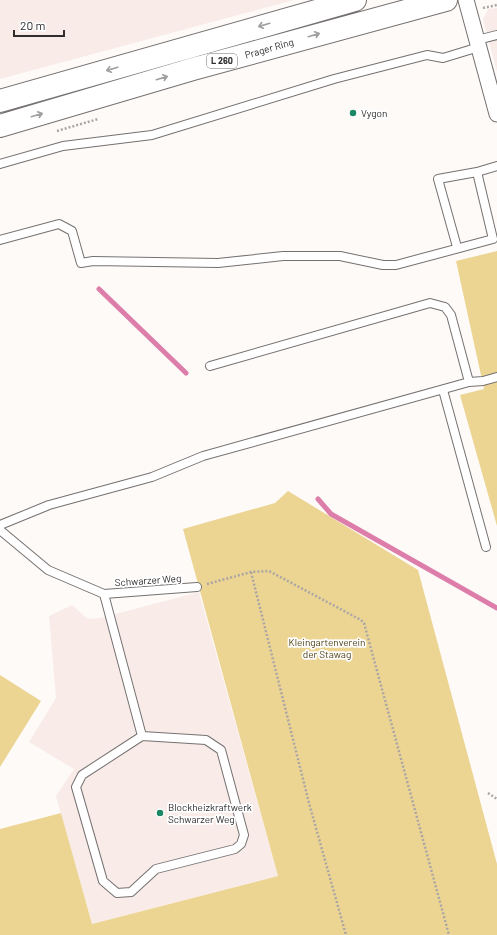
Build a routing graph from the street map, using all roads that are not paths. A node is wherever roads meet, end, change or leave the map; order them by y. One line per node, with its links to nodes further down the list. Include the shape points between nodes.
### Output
1 (355, 0): 6 (main road, L 260, one-way to 6)
2 (446, 0): 8 (main road, Prager Ring / L 260, one-way to 2, via 201,67)
3 (466, 0): 5 (street)
4 (497, 35): 5 (lane)
5 (478, 44): 7 (street); 9 (lane, via 443,58 427,55 334,79 152,135 63,146)
6 (0, 101)
7 (497, 114)
8 (0, 126)
9 (0, 164)
10 (497, 166): 11 (lane)
11 (477, 172): 13 (lane, via 493,239); 13 (lane, via 438,179)
12 (0, 240): 13 (lane, via 60,224 72,231 81,263 218,262 283,256 340,256 383,265 396,264)
13 (457, 247)
14 (210, 366): 16 (lane, via 430,304 445,308 451,315)
15 (497, 377): 16 (lane)
16 (469, 382): 17 (lane)
17 (443, 390): 18 (lane, via 203,456 152,477 49,505); 20 (lane)
18 (0, 525)
19 (0, 530): 22 (lane, Schwarzer Weg, via 48,570)
20 (486, 547)
21 (197, 587): 22 (lane, Schwarzer Weg)
22 (104, 594): 23 (lane)
23 (142, 736): 23 (lane, via 82,775 76,787 103,882 117,894 131,892 156,869 234,849 241,844 244,835 221,750 206,740)

